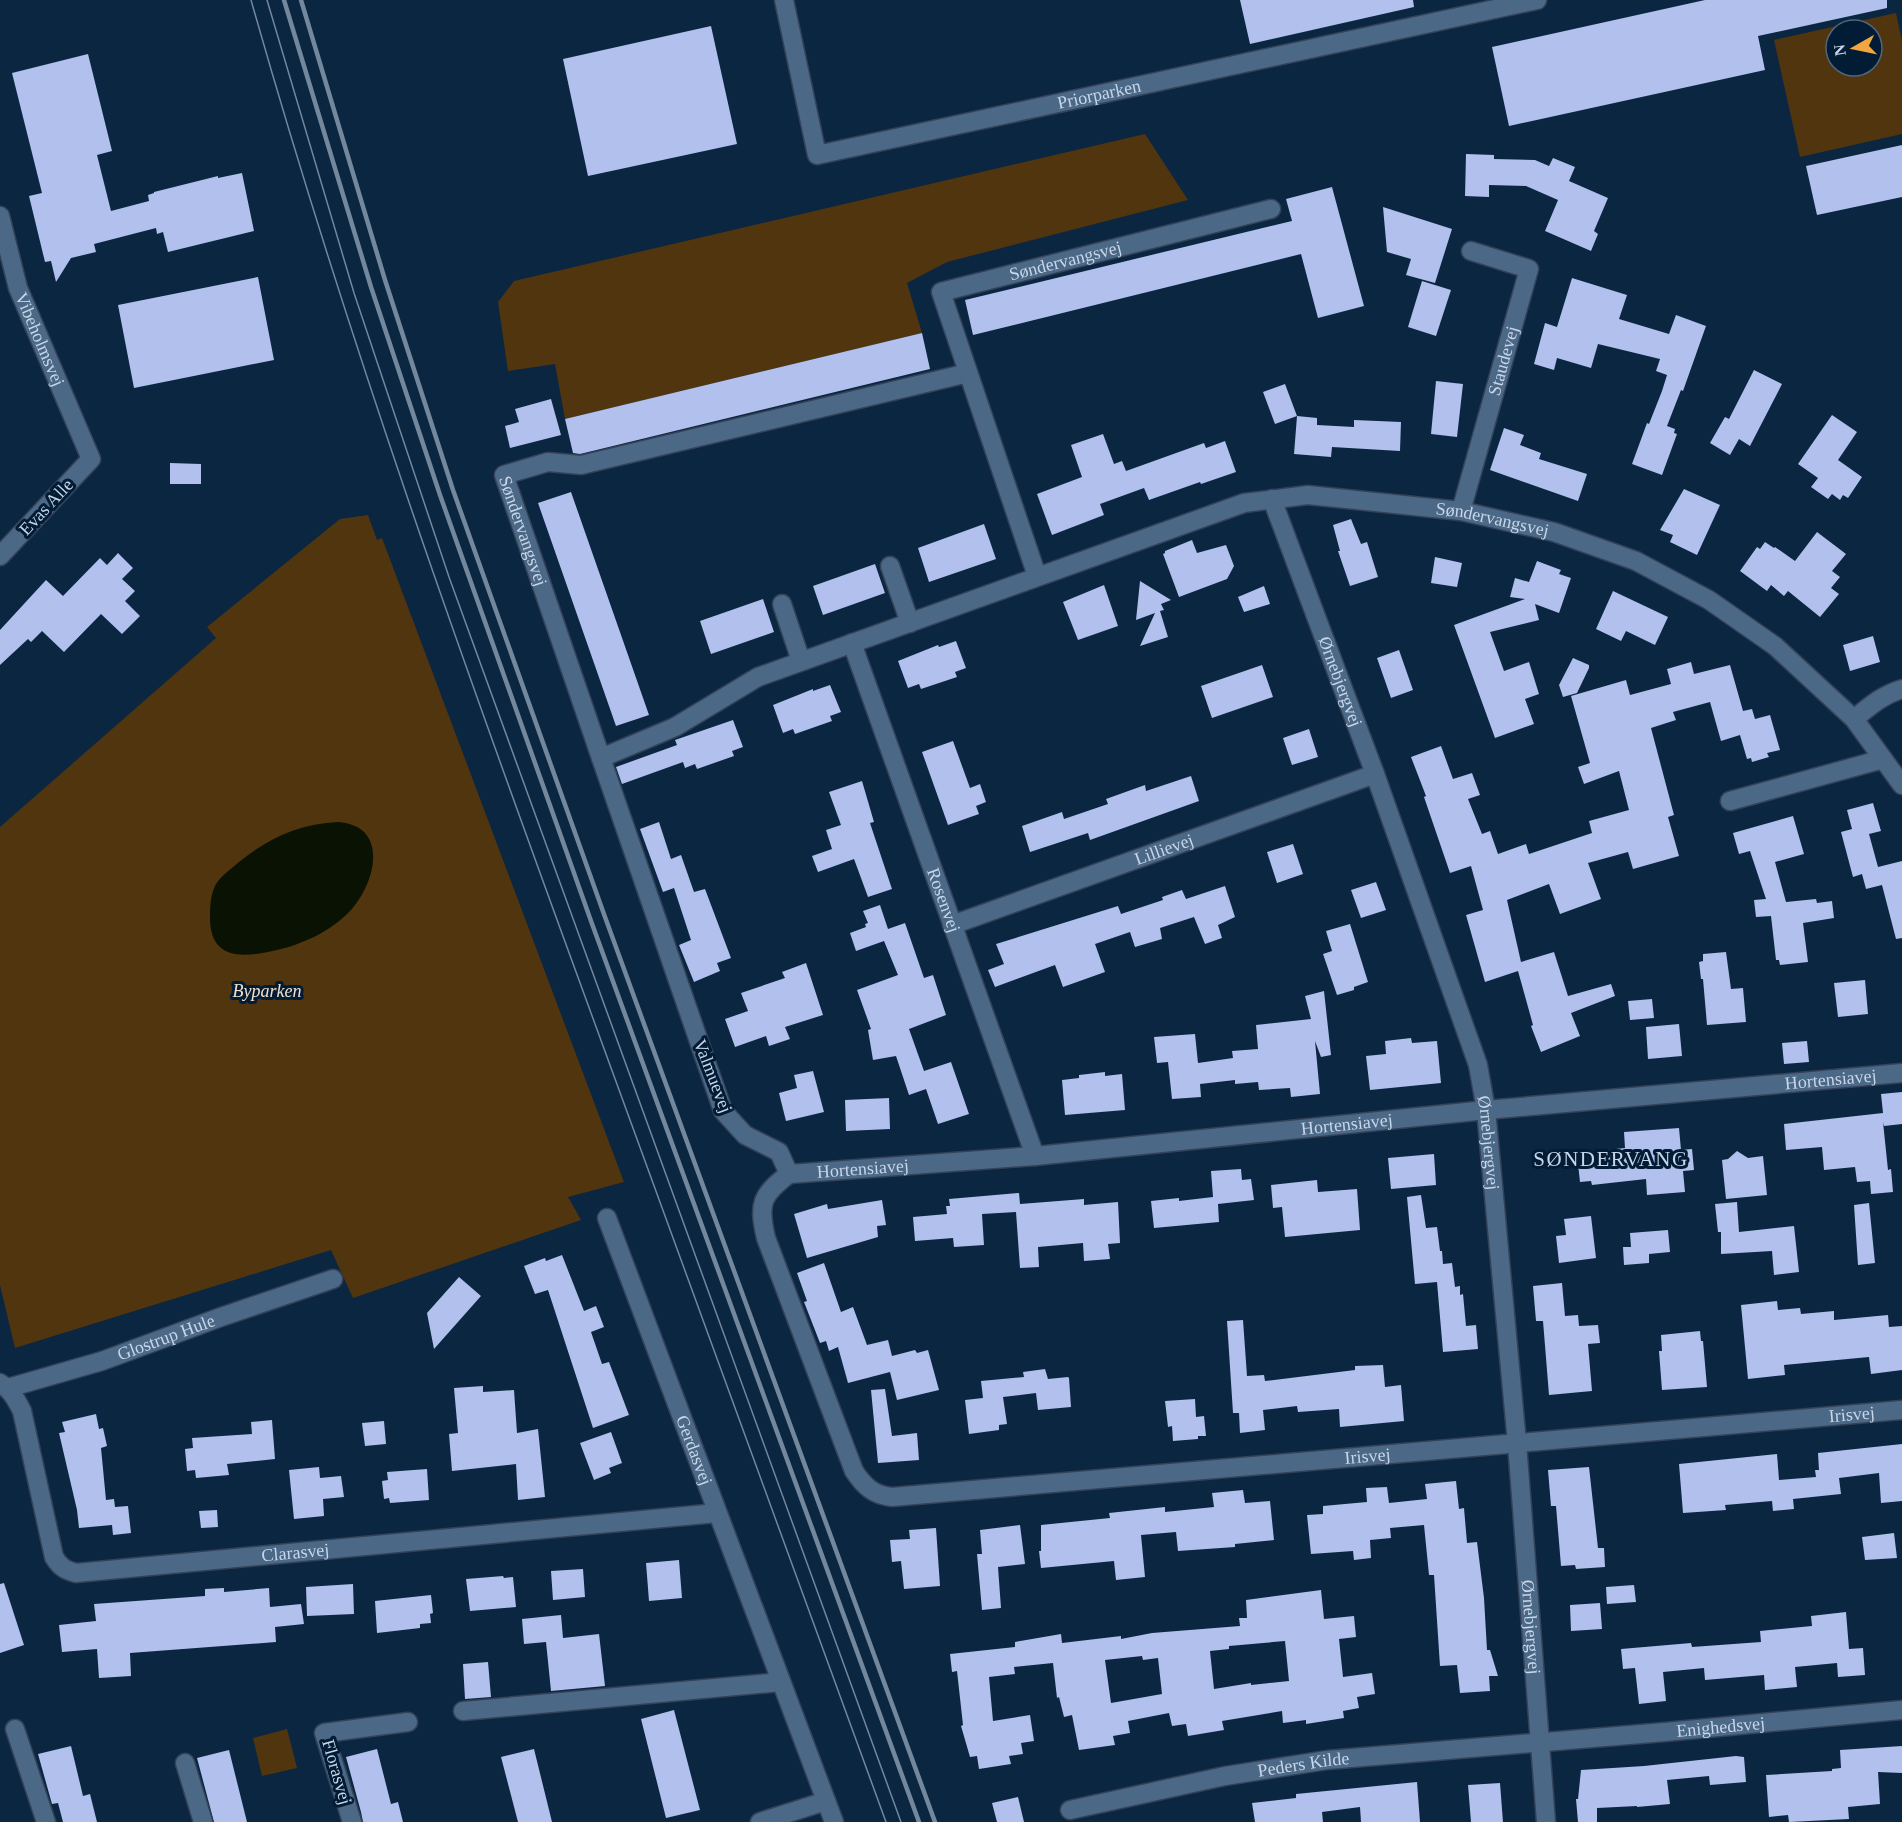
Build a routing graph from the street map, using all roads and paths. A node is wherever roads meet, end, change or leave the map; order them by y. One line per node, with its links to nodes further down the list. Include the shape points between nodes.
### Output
1 (784, 0): 2 (street, Priorparken, via 817,155)
2 (1537, 0)
3 (1271, 209): 7 (street, Søndervangsvej, via 941,291)
4 (1, 227): 6 (street, Vibeholmsvej)
5 (1471, 251): 10 (street, Staudevej, via 1529,269)
6 (9, 288): 8 (street, Vibeholmsvej)
7 (968, 373): 13 (street, Søndervangsvej); 20 (street, Søndervangsvej, via 581,465 548,462 504,475)
8 (91, 459): 11 (street, Evas Alle)
9 (1272, 499): 10 (street, Søndervangsvej, via 1308,495); 13 (street, Søndervangsvej, via 1244,503); 22 (street, Ørnebjergvej)
10 (1461, 511): 19 (street, Søndervangsvej, via 1554,532 1636,561 1709,600 1775,646)
11 (0, 556)
12 (890, 566): 15 (street)
13 (1037, 576): 15 (street, Søndervangsvej)
14 (782, 604): 17 (street)
15 (910, 622): 16 (street, Søndervangsvej)
16 (852, 643): 17 (street, Søndervangsvej); 25 (street, Rosenvej)
17 (801, 661): 20 (street, Søndervangsvej, via 758,677 675,727)
18 (1902, 689): 19 (street, via 1877,699)
19 (1854, 720): 21 (street, Søndervangsvej)
20 (601, 758): 29 (street, Valmuevej, via 723,1111 745,1135 779,1152)
21 (1883, 759): 23 (street, Søndervangsvej); 24 (street)
22 (1375, 774): 25 (street, Lillievej); 27 (street, Ørnebjergvej, via 1478,1065)
23 (1902, 785)
24 (1730, 801)
25 (952, 925): 28 (street, Rosenvej)
26 (1902, 1073): 27 (street, Hortensiavej)
27 (1486, 1110): 28 (street, Hortensiavej); 34 (street, Ørnebjergvej)
28 (1035, 1156): 29 (street, Hortensiavej)
29 (789, 1174): 34 (street, Irisvej, via 771,1188 761,1218 850,1462 873,1493 892,1497)
30 (607, 1218): 35 (street, Gerdasvej)
31 (333, 1279): 32 (street, Glostrup Hule, via 102,1361)
32 (4, 1386): 35 (street, Clarasvej, via 22,1411 54,1557 59,1566 76,1573)
33 (1902, 1410): 34 (street, Irisvej)
34 (1517, 1443): 41 (street, Ørnebjergvej)
35 (717, 1513): 36 (street, Gerdasvej)
36 (781, 1682): 38 (street); 43 (street, Gerdasvej)
37 (1902, 1710): 41 (street, Enighedsvej)
38 (463, 1711)
39 (408, 1722): 47 (street, Florasvej, via 324,1733)
40 (15, 1729): 45 (street)
41 (1540, 1742): 44 (street, Peders Kilde, via 1327,1760 1225,1776); 50 (street, Ørnebjergvej)
42 (185, 1763): 46 (street)
43 (826, 1801): 48 (street); 49 (street, Gerdasvej)
44 (1070, 1810)
45 (46, 1822)
46 (203, 1822)
47 (352, 1822)
48 (760, 1822)
49 (834, 1822)
50 (1546, 1822)

